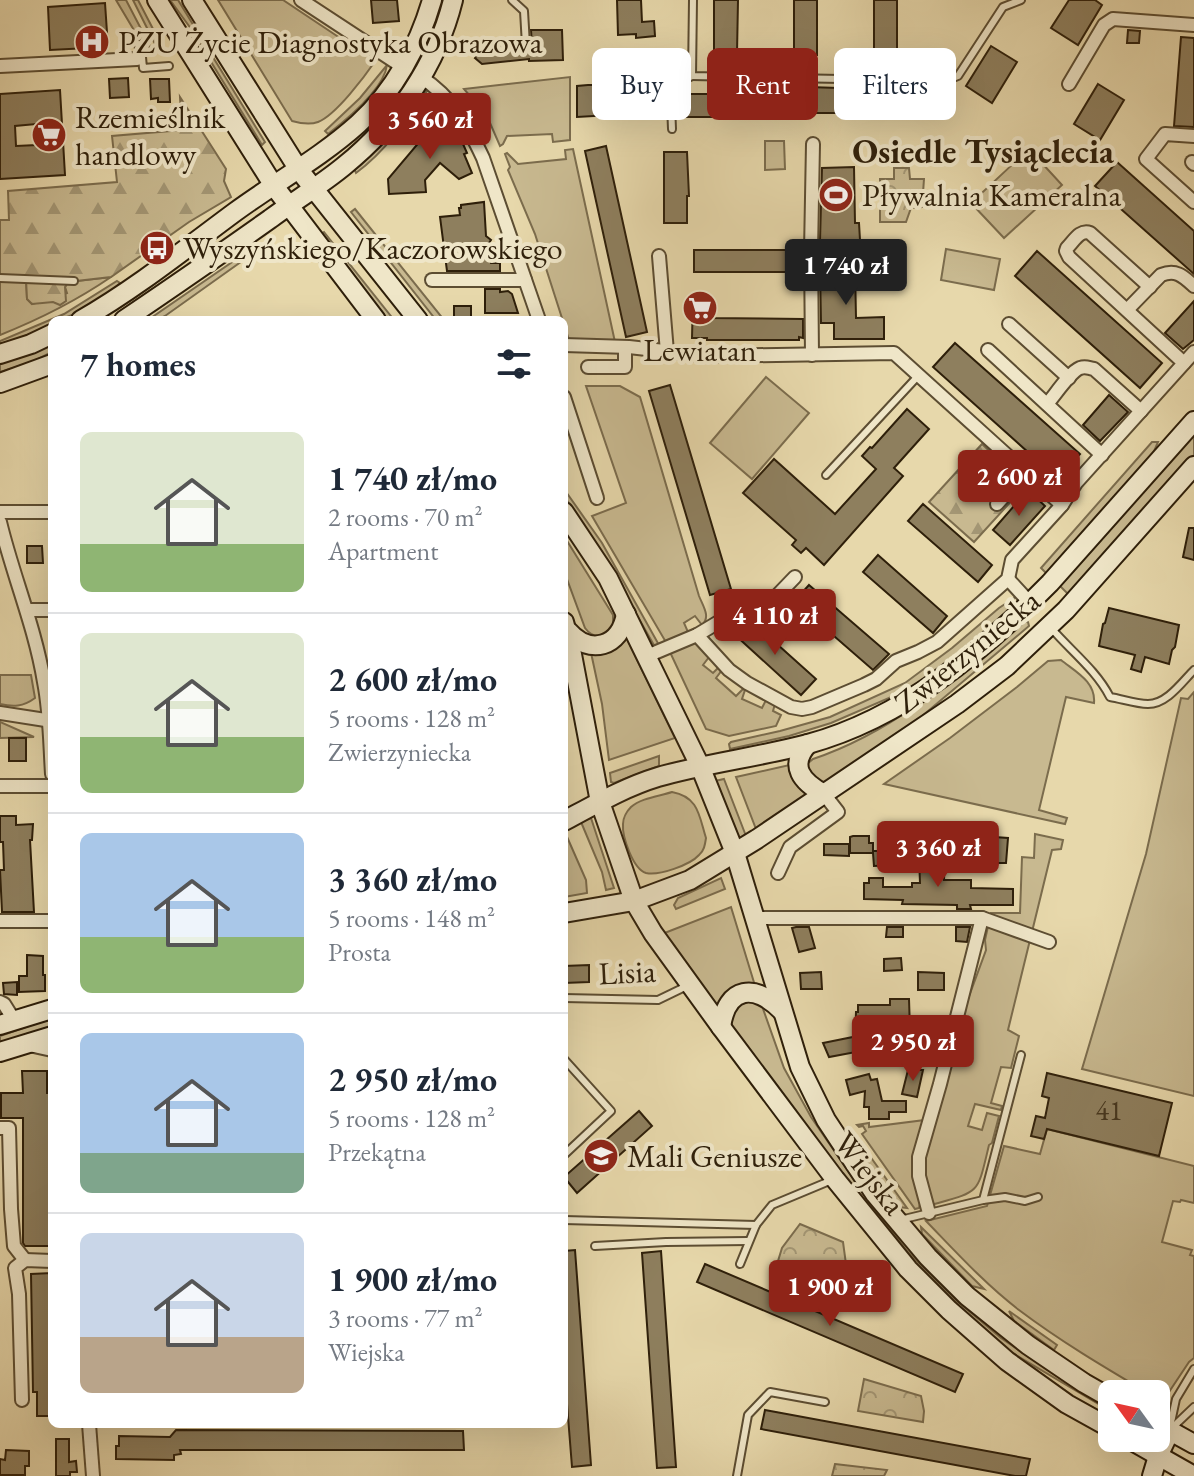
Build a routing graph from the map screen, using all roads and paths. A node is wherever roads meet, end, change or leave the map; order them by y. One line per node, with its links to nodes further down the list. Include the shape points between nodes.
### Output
1 (157, 0): 23 (main road)
2 (192, 0): 22 (main road)
3 (301, 0): 15 (street)
4 (432, 0): 15 (main road)
5 (453, 0): 17 (main road)
6 (512, 0): 11 (lane, via 524,11)
7 (693, 0): 16 (lane)
8 (1021, 0): 16 (lane, via 1003,7 958,76 946,81)
9 (1194, 25): 18 (street, via 1113,19 1104,25)
10 (138, 44): 12 (lane)
11 (526, 45)
12 (140, 58): 13 (street); 14 (lane, via 143,68)
13 (0, 66)
14 (169, 66)
15 (403, 67): 17 (main road); 22 (main road, via 359,123)
16 (692, 76): 19 (lane, via 676,84)
17 (421, 77): 24 (main road, via 384,128); 32 (street, via 442,92 471,134)
18 (1069, 84)
19 (672, 129)
20 (1194, 136): 25 (street, via 1165,134 1146,159)
21 (813, 144): 50 (street)
22 (299, 170): 23 (main road); 24 (main road)
23 (274, 186): 26 (main road); 27 (main road)
24 (313, 190): 26 (main road); 40 (main road)
25 (1194, 202)
26 (288, 206): 29 (main road); 39 (main road)
27 (182, 251): 29 (main road, via 194,256); 37 (main road)
28 (659, 256): 47 (street)
29 (193, 272): 38 (main road)
30 (0, 278): 33 (lane)
31 (432, 280): 32 (street)
32 (525, 280): 41 (street)
33 (74, 281)
34 (1194, 286): 35 (street, via 1175,271 1161,275)
35 (1150, 287): 36 (street); 36 (street, via 1090,233 1081,232 1067,254)
36 (1127, 310): 51 (street)
37 (88, 316)
38 (130, 316)
39 (373, 316)
40 (415, 316)
41 (538, 316)
42 (1009, 324): 55 (street)
43 (48, 336): 49 (main road)
44 (568, 345): 45 (street)
45 (625, 347): 47 (street); 53 (street, via 625,367)
46 (988, 350): 57 (street)
47 (667, 352): 50 (street)
48 (1194, 352): 51 (street)
49 (0, 354)
50 (812, 355): 54 (street, via 894,353)
51 (1184, 363): 59 (street)
52 (48, 365): 56 (main road)
53 (588, 367)
54 (919, 375): 63 (street); 64 (lane)
55 (1069, 378): 57 (street); 59 (street, via 1080,368 1094,369)
56 (0, 383)
57 (1047, 404): 61 (street)
58 (568, 409): 65 (street)
59 (1141, 411): 61 (street)
60 (1194, 421): 74 (main road, Zwierzyniecka)
61 (1102, 455): 67 (street)
62 (1194, 466): 78 (main road, Zwierzyniecka)
63 (1025, 473): 66 (street); 67 (street)
64 (826, 475)
65 (597, 498)
66 (997, 504)
67 (1062, 505): 73 (street, via 1012,560)
68 (0, 512): 69 (street)
69 (48, 512)
70 (568, 518): 77 (main road, Wiejska)
71 (0, 522): 75 (street)
72 (795, 577): 80 (street, via 770,603 727,617)
73 (1008, 579): 74 (street); 80 (street, via 937,642 896,661 864,685 802,709 747,683)
74 (1030, 603): 82 (main road, via 1038,621); 88 (main road, Zwierzyniecka, via 980,649 919,693)
75 (27, 610): 76 (street); 85 (street)
76 (48, 610)
77 (626, 614): 79 (main road, via 620,633 603,645 583,644); 83 (main road, Wiejska)
78 (1049, 626): 82 (main road, Zwierzyniecka); 84 (lane, via 1094,672 1110,697 1158,702)
79 (568, 629)
80 (697, 635): 83 (street)
81 (568, 636): 93 (main road, Wiejska)
82 (1029, 646): 92 (main road, Zwierzyniecka, via 957,704)
83 (647, 656): 89 (main road, Wiejska)
84 (1194, 670)
85 (48, 704)
86 (0, 713): 87 (street)
87 (48, 721)
88 (808, 744): 89 (main road, Zwierzyniecka); 92 (main road, via 799,759 801,776)
89 (700, 766): 93 (main road, Zwierzyniecka); 95 (main road, Wiejska)
90 (0, 786): 91 (street)
91 (48, 786)
92 (824, 794): 95 (main road, Zwierzyniecka); 96 (street, via 838,812 790,847)
93 (600, 802): 94 (main road, Zwierzyniecka); 97 (main road, Wiejska)
94 (568, 819)
95 (735, 853): 97 (main road, Zwierzyniecka, via 690,880); 99 (main road, Wiejska)
96 (778, 873)
97 (634, 901): 98 (main road, Zwierzyniecka); 104 (main road, Wiejska)
98 (568, 912)
99 (756, 918): 100 (street); 108 (main road, Wiejska)
100 (982, 918): 103 (street); 122 (street, via 919,1157)
101 (0, 921): 102 (street)
102 (48, 921)
103 (1049, 942)
104 (689, 984): 105 (lane, Lisia, via 658,1000); 110 (main road, Wiejska)
105 (568, 998)
106 (0, 1002): 109 (street)
107 (48, 1009): 109 (main road)
108 (782, 1011): 110 (main road, via 769,999 745,993 728,1004); 124 (main road, Wiejska, via 800,1067 826,1120)
109 (7, 1022)
110 (721, 1027): 119 (main road, Wiejska)
111 (48, 1037): 112 (main road)
112 (26, 1045): 113 (street); 114 (main road)
113 (48, 1049)
114 (0, 1052)
115 (1021, 1055): 121 (lane)
116 (568, 1063): 118 (lane, via 611,1111)
117 (0, 1128): 128 (street, via 9,1128 14,1246)
118 (568, 1151)
119 (835, 1179): 125 (lane, via 772,1205); 137 (main road, Wiejska, via 908,1269 949,1310 1007,1361)
120 (1038, 1197): 121 (lane)
121 (983, 1200): 122 (lane)
122 (929, 1213): 124 (lane)
123 (568, 1220): 125 (lane)
124 (897, 1221): 132 (main road, Wiejska, via 967,1296)
125 (756, 1225): 126 (lane)
126 (748, 1241): 127 (lane); 130 (lane)
127 (595, 1246)
128 (25, 1260): 129 (street); 133 (street, via 15,1268)
129 (48, 1261)
130 (740, 1264)
131 (1194, 1369): 136 (lane)
132 (1098, 1391)
133 (22, 1400)
134 (825, 1402): 146 (lane, via 770,1392 748,1415)
135 (1194, 1407): 138 (lane)
136 (1170, 1412)
137 (1098, 1421)
138 (1170, 1422)
139 (89, 1428): 145 (street)
140 (1170, 1431): 141 (main road)
141 (1194, 1444)
142 (1151, 1452): 144 (main road)
143 (1159, 1452): 144 (main road)
144 (1158, 1456): 147 (main road); 148 (main road)
145 (93, 1476)
146 (737, 1476)
147 (1152, 1476)
148 (1194, 1476)

